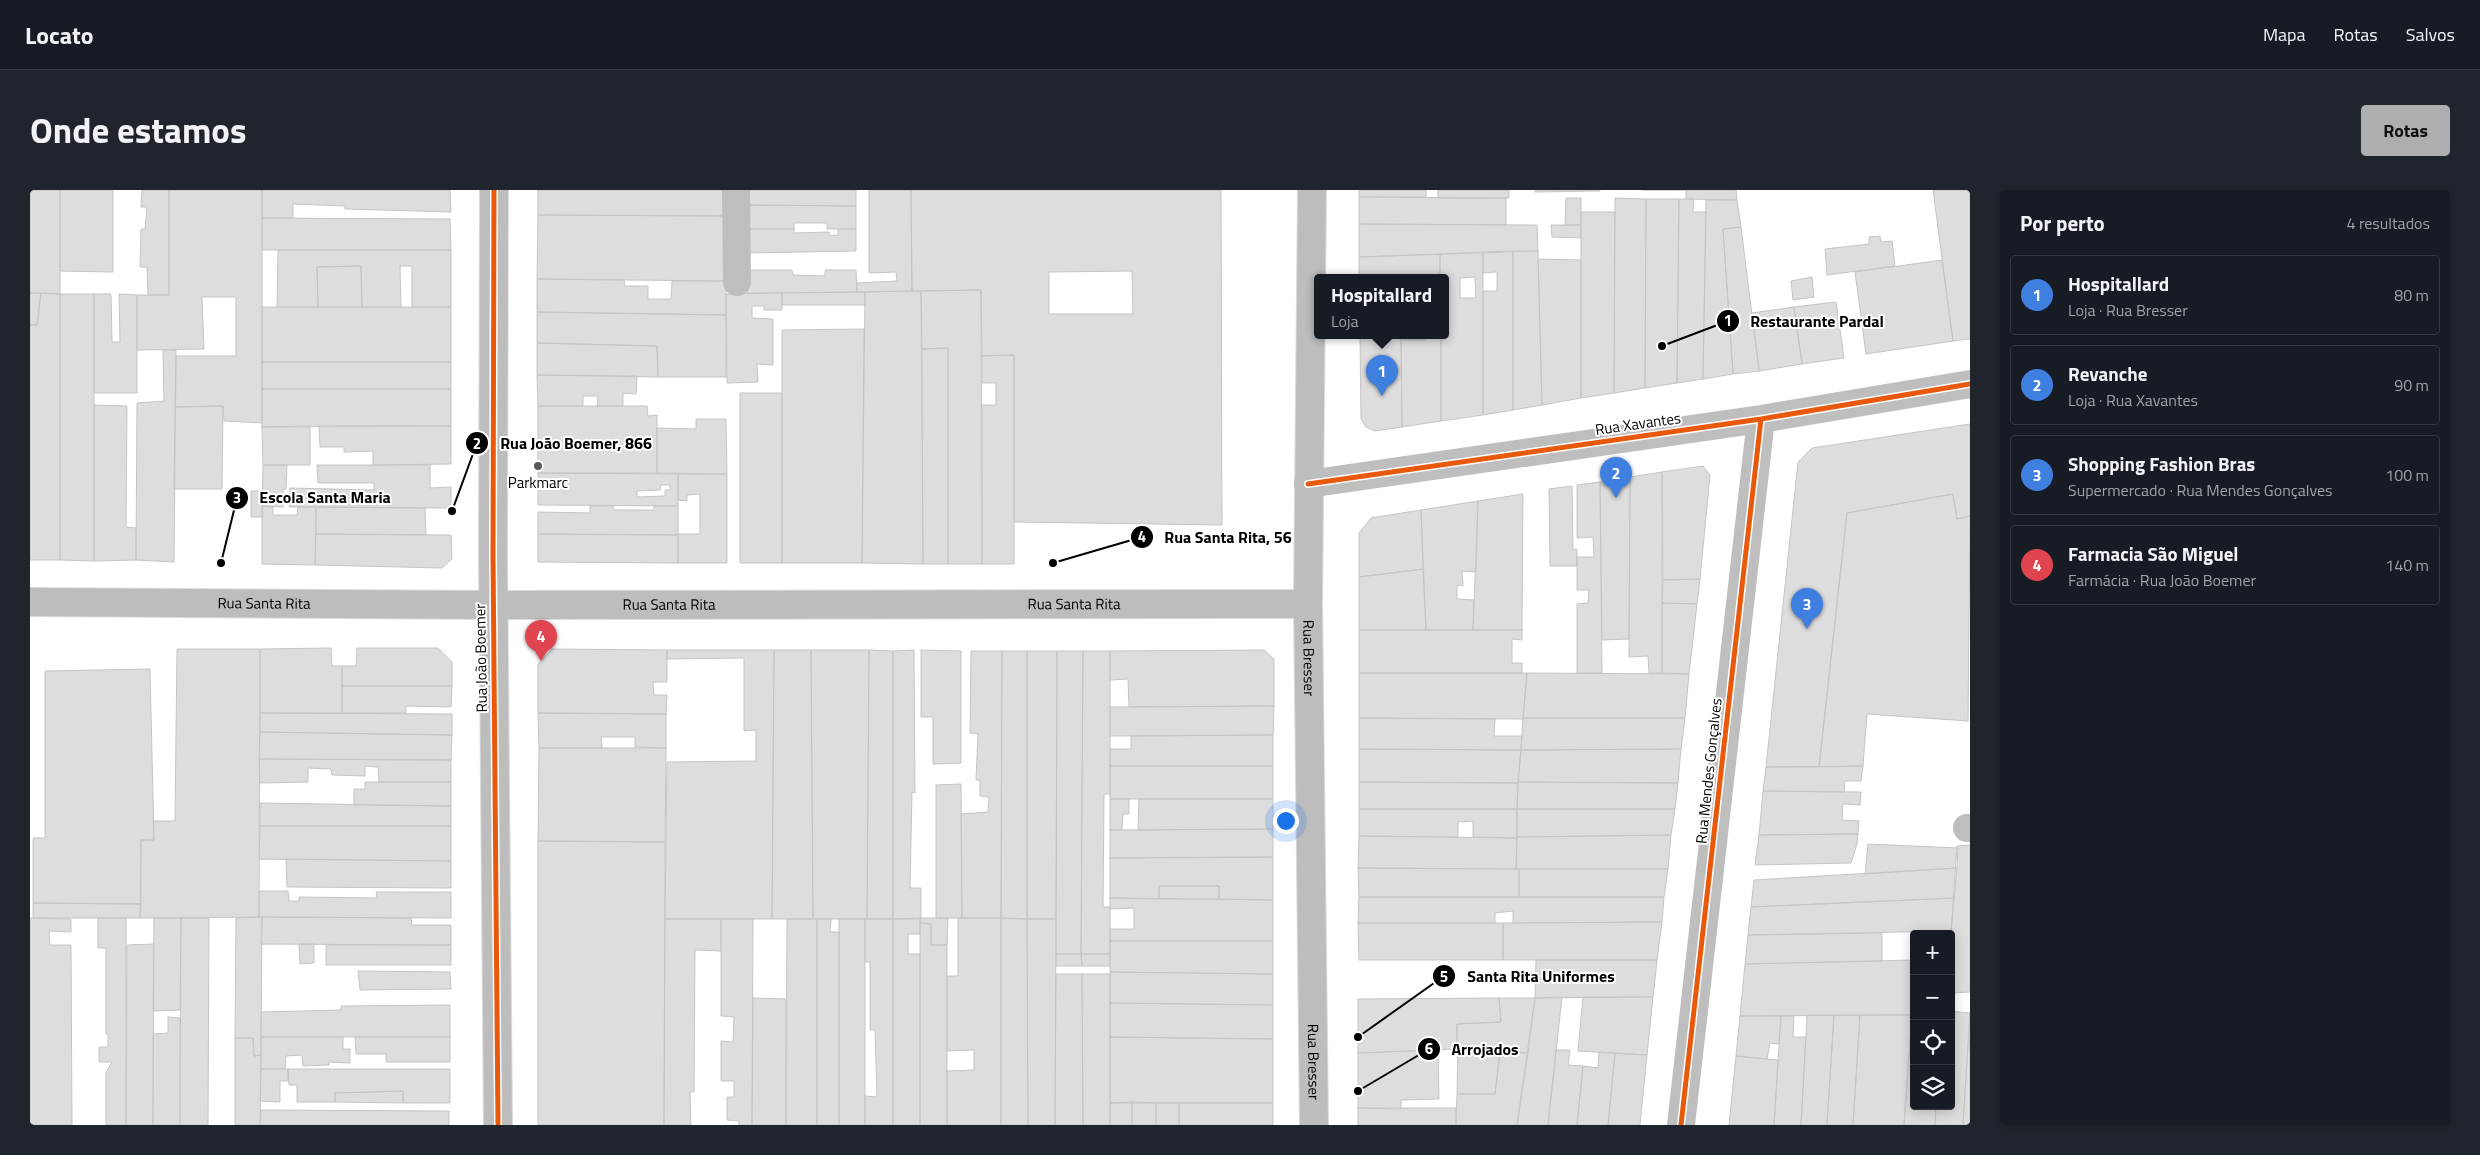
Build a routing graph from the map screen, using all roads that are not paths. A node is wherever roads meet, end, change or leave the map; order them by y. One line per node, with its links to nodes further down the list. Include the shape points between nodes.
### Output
1 (494, 190): 10 (main road, Rua João Boemer)
2 (736, 190): 4 (street)
3 (1312, 190): 7 (main road, Rua Bresser)
4 (737, 282)
5 (1970, 384): 6 (street, Rua Xavantes)
6 (1761, 419): 7 (street, Rua Xavantes); 13 (street, Rua Mendes Gonçalves)
7 (1308, 484): 9 (main road, Rua Bresser)
8 (30, 602): 10 (main road, Rua Santa Rita)
9 (1308, 604): 10 (main road, Rua Santa Rita); 12 (main road, Rua Bresser)
10 (493, 605): 11 (main road, Rua João Boemer)
11 (498, 1125)
12 (1314, 1125)
13 (1681, 1125)

